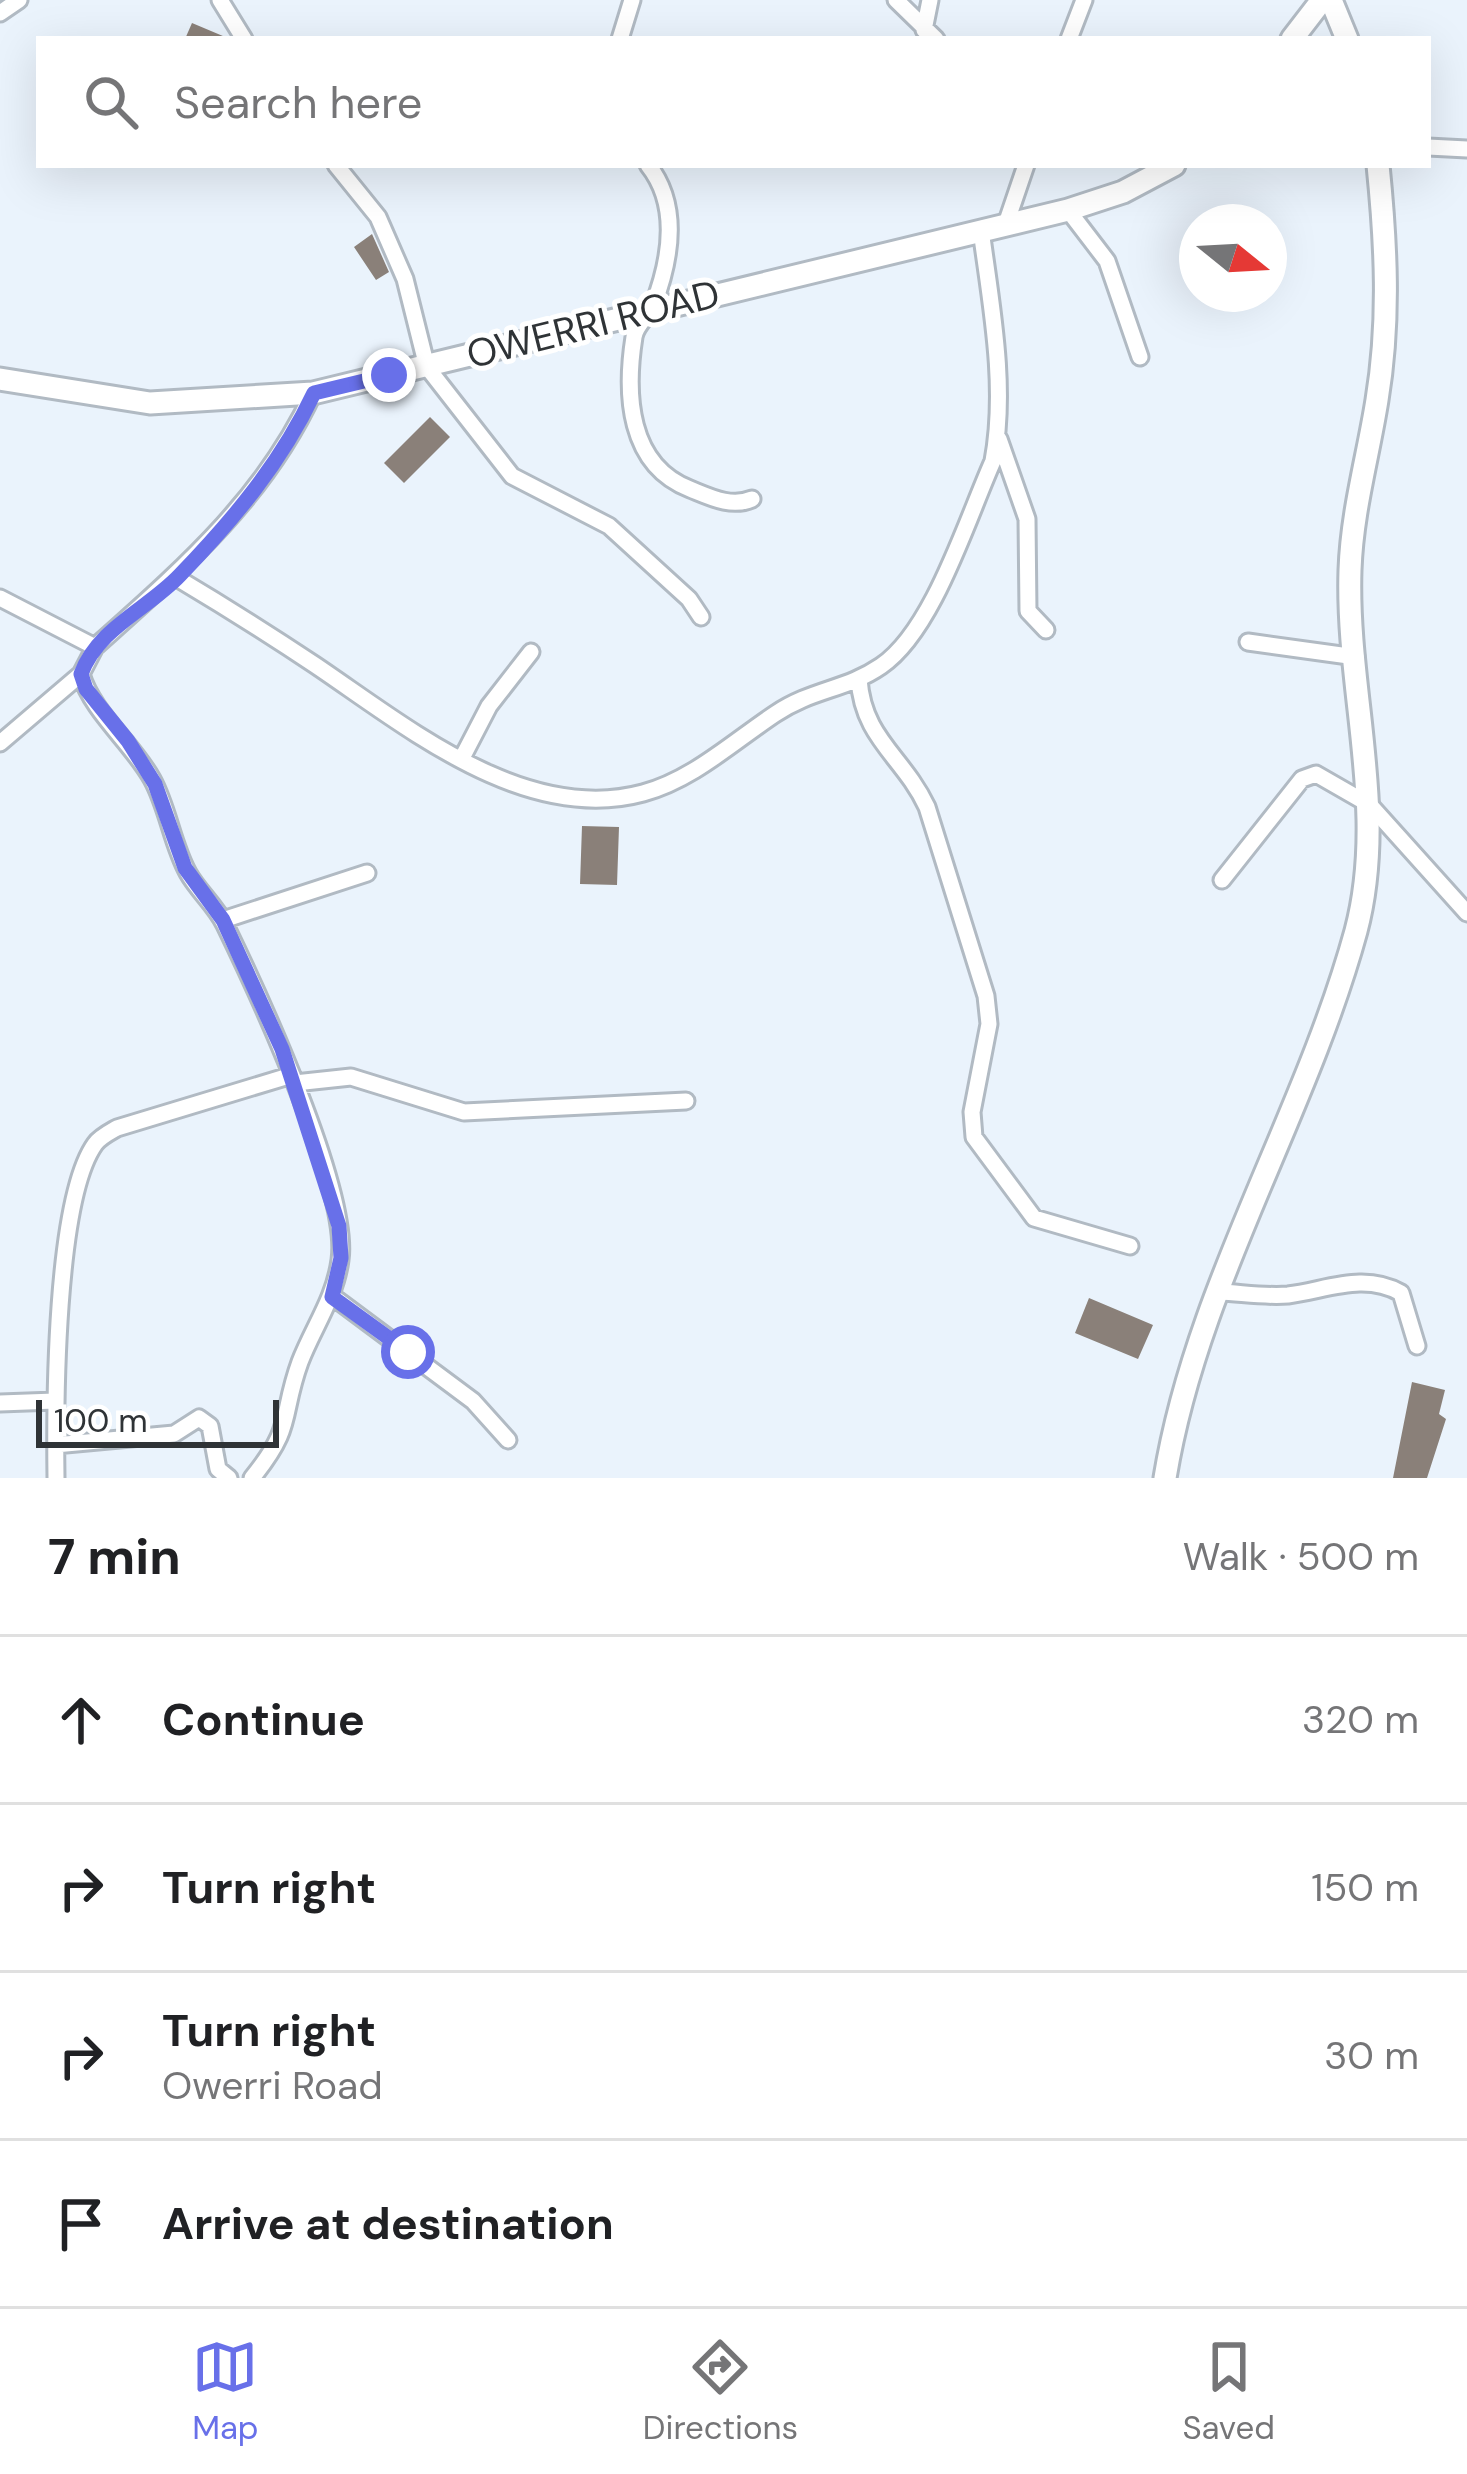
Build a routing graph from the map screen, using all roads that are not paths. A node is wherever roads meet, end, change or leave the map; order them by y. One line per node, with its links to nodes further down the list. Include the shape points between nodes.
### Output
1 (19, 0): 9 (street)
2 (220, 0): 11 (street)
3 (632, 0): 12 (street)
4 (896, 0): 10 (street)
5 (930, 0): 10 (street)
6 (1084, 0): 13 (street)
7 (1322, 0): 14 (street)
8 (1331, 0): 15 (street)
9 (0, 13)
10 (930, 35)
11 (242, 36)
12 (621, 36)
13 (1070, 36)
14 (1294, 36)
15 (1346, 36)
16 (1431, 146): 17 (street)
17 (1467, 149)
18 (338, 168): 28 (street, via 378,217 405,279)
19 (650, 168): 26 (street, via 672,208)
20 (1025, 168): 24 (street)
21 (1168, 168): 23 (street, OWERRI ROAD)
22 (1378, 168): 40 (street, via 1388,290 1378,399 1354,510)
23 (1068, 210): 24 (street, OWERRI ROAD); 27 (street, via 1107,261)
24 (1006, 224): 25 (street, OWERRI ROAD)
25 (981, 230): 26 (street, OWERRI ROAD); 31 (street)
26 (652, 309): 28 (street, OWERRI ROAD); 32 (street, via 634,337 633,432 682,487 722,501)
27 (1140, 357)
28 (427, 367): 30 (street, OWERRI ROAD); 35 (street, via 512,476 609,526)
29 (0, 379): 30 (street, OWERRI ROAD, via 150,404)
30 (314, 393): 33 (street, via 278,460)
31 (998, 436): 36 (street, via 1027,519 1028,611); 42 (street, via 927,607 901,651)
32 (752, 499)
33 (177, 578): 38 (street); 44 (street)
34 (0, 598): 38 (street)
35 (701, 617)
36 (1046, 630)
37 (1248, 642): 40 (street)
38 (95, 647): 41 (street)
39 (531, 652): 44 (street)
40 (1356, 657): 45 (street)
41 (81, 674): 43 (street); 49 (street, via 155,784 185,868)
42 (859, 680): 44 (street, via 797,698 682,778 626,797 567,798); 52 (street, via 864,717 927,807 986,996 974,1137 1034,1218)
43 (0, 743)
44 (462, 758)
45 (1370, 806): 47 (street, via 1316,774 1302,779); 48 (street); 53 (street, via 1366,892 1354,937)
46 (367, 873): 49 (street)
47 (1222, 880)
48 (1467, 913)
49 (223, 920): 50 (street)
50 (293, 1079): 51 (street, via 351,1077 464,1112); 54 (street, via 339,1226); 56 (street, via 117,1127 96,1141 70,1215)
51 (686, 1101)
52 (1130, 1246)
53 (1220, 1292): 55 (street, via 1388,1286 1401,1293); 63 (street, via 1188,1376)
54 (332, 1297): 58 (street, via 473,1401); 62 (street, via 298,1368 287,1428)
55 (1417, 1346)
56 (55, 1401): 57 (street); 59 (street)
57 (0, 1403)
58 (508, 1440)
59 (56, 1444): 60 (street); 61 (street, via 174,1434 199,1418 210,1426 218,1468)
60 (56, 1478)
61 (229, 1478)
62 (252, 1478)
63 (1165, 1478)

